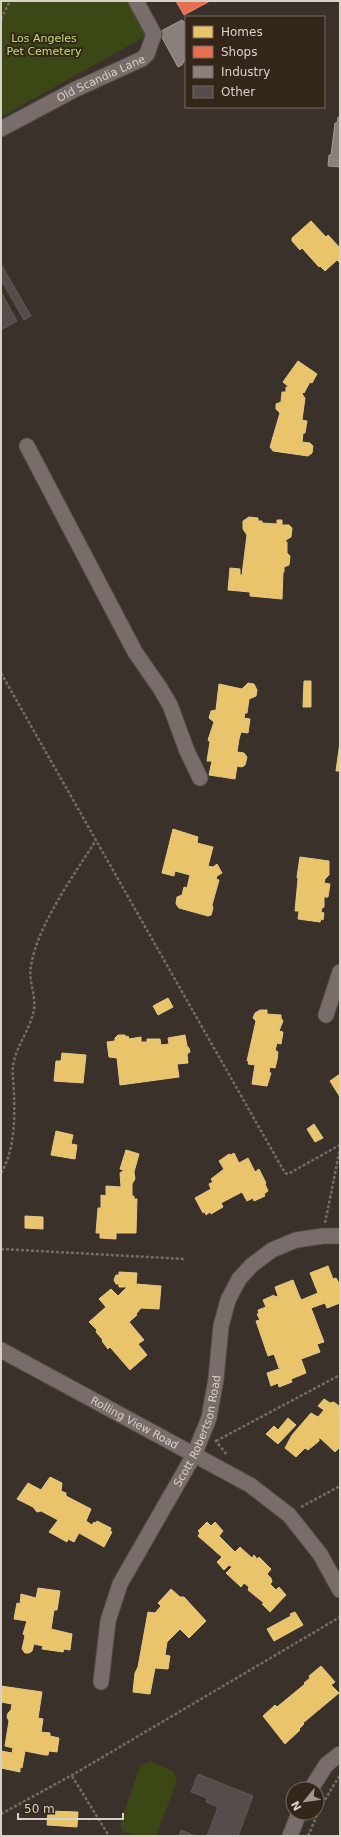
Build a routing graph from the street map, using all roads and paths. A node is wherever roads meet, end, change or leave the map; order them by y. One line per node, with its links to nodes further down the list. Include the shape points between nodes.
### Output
1 (10, 1): 3 (path)
2 (136, 1): 4 (street, Old Scandia Lane, via 154,34 147,54)
3 (1, 18)
4 (1, 129)
5 (27, 446): 7 (street, via 135,652 170,704)
6 (1, 673): 8 (path)
7 (200, 778)
8 (96, 840): 11 (path, via 285,1172 288,1174); 13 (path, via 62,894 34,948 30,968 34,1008 17,1047 13,1066 14,1118 10,1151)
9 (340, 972): 10 (street)
10 (326, 1015)
11 (340, 1145)
12 (340, 1149): 14 (path)
13 (1, 1173)
14 (323, 1236): 15 (street, Scott Robertson Road); 22 (street, Scott Robertson Road, via 296,1240 272,1250 239,1278 226,1306 209,1418)
15 (340, 1236)
16 (1, 1249): 17 (path)
17 (185, 1259)
18 (1, 1350): 22 (street, Rolling View Road)
19 (340, 1375): 21 (path)
20 (217, 1435): 21 (path)
21 (215, 1441): 23 (path)
22 (194, 1455): 25 (street, Rolling View Road); 28 (street, Scott Robertson Road, via 120,1584 108,1621)
23 (232, 1459)
24 (340, 1486): 25 (path)
25 (295, 1508): 26 (street, Rolling View Road)
26 (340, 1590)
27 (340, 1616): 31 (path)
28 (101, 1682)
29 (340, 1754): 32 (street, via 326,1765)
30 (340, 1775): 37 (path, via 321,1806)
31 (72, 1776): 33 (path); 35 (path)
32 (316, 1781)
33 (1, 1814)
34 (296, 1821): 36 (street)
35 (109, 1836)
36 (290, 1836)
37 (308, 1836)

